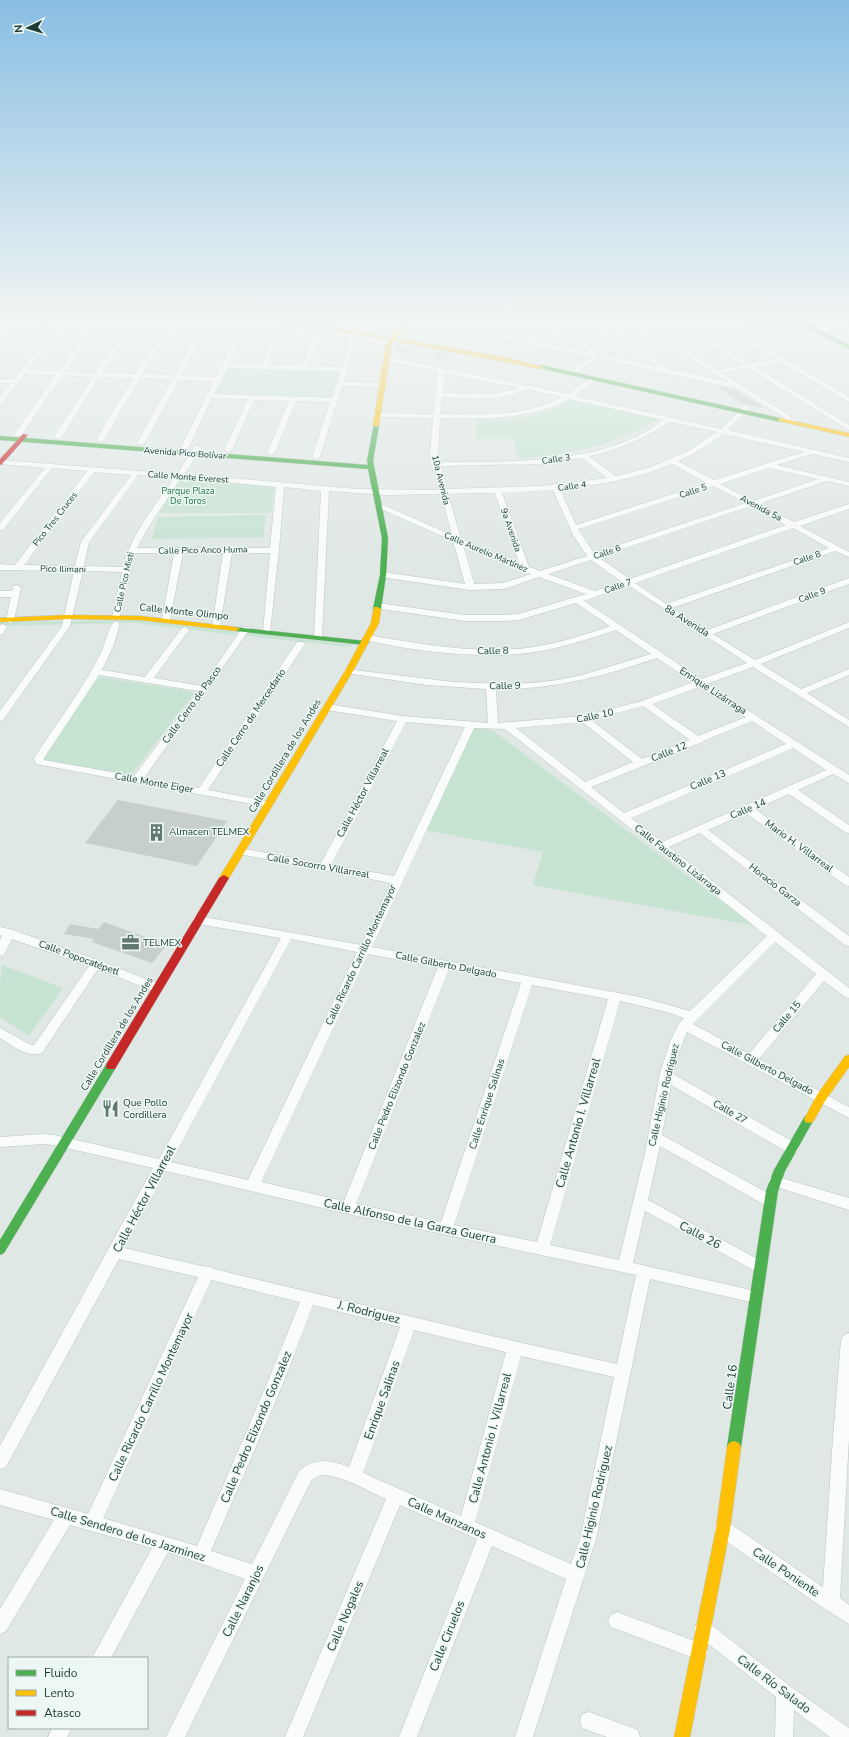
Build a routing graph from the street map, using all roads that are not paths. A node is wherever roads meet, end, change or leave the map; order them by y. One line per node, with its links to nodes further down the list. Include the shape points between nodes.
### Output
1 (46, 397): 28 (street)
2 (83, 397): 29 (street)
3 (125, 397): 31 (street)
4 (167, 397): 32 (street)
5 (209, 397): 33 (street)
6 (252, 397): 35 (street)
7 (253, 397): 17 (street)
8 (335, 397): 18 (street)
9 (379, 397): 20 (street, Calle Cordillera de los Andes)
10 (440, 397): 21 (street, 10a Avenida)
11 (568, 397): 21 (street, via 542,410 522,414 482,417)
12 (575, 397): 22 (street)
13 (687, 397): 19 (street)
14 (693, 397): 19 (street)
15 (755, 397): 23 (street)
16 (798, 397): 24 (street)
17 (293, 399): 18 (street); 38 (street)
18 (334, 400): 40 (street)
19 (745, 409): 23 (street); 25 (street, Calle 4)
20 (377, 415): 21 (street); 44 (street, Calle Cordillera de los Andes)
21 (437, 415): 45 (street, 10a Avenida)
22 (670, 419): 25 (street); 39 (street, Calle 3, via 630,441)
23 (789, 419): 24 (street); 27 (street)
24 (849, 429)
25 (723, 432): 37 (street); 42 (street, Calle 4, via 698,449)
26 (0, 433): 28 (street, Avenida Pico Bolívar)
27 (849, 435)
28 (19, 437): 29 (street, Avenida Pico Bolívar); 30 (street, Avenida Pico Bolívar); 34 (street, Avenida Pico Bolívar); 36 (street); 43 (street)
29 (58, 437): 31 (street, Avenida Pico Bolívar)
30 (0, 438)
31 (100, 440): 32 (street, Avenida Pico Bolívar)
32 (141, 443): 33 (street, Avenida Pico Bolívar)
33 (185, 447): 34 (street, Avenida Pico Bolívar)
34 (196, 450): 35 (street, Avenida Pico Bolívar); 44 (street, Avenida Pico Bolívar); 50 (street, Calle Pico Misti)
35 (228, 450): 38 (street, Avenida Pico Bolívar)
36 (0, 451)
37 (812, 452): 41 (street); 47 (street, Calle 5)
38 (271, 454): 40 (street, Avenida Pico Bolívar)
39 (583, 455): 45 (street, Calle 3, via 532,462); 51 (street)
40 (316, 457): 44 (street, Avenida Pico Bolívar)
41 (849, 460)
42 (672, 461): 51 (street, Calle 4); 54 (street, Avenida 5a)
43 (1, 463): 46 (street, Calle Monte Everest)
44 (370, 464): 59 (street, Calle Cordillera de los Andes)
45 (435, 464): 60 (street, 10a Avenida)
46 (50, 466): 48 (street, Calle Monte Everest); 65 (street)
47 (770, 466): 52 (street); 54 (street, Calle 5)
48 (92, 469): 49 (street, Calle Monte Everest); 76 (street, Pico Tres Cruces)
49 (136, 473): 50 (street, Calle Monte Everest); 77 (street, via 88,537 83,546)
50 (179, 476): 53 (street, Calle Monte Everest); 72 (street, Calle Pico Misti)
51 (614, 479): 57 (street, Calle 4)
52 (826, 479): 55 (street); 61 (street, Calle 6)
53 (280, 484): 56 (street, Calle Monte Everest); 71 (street)
54 (715, 484): 61 (street, Avenida 5a); 66 (street, Calle 5)
55 (849, 484)
56 (325, 488): 59 (street, Calle Monte Everest); 102 (street)
57 (556, 488): 58 (street, Calle 4); 66 (street, 8a Avenida)
58 (498, 491): 60 (street, Calle 4); 78 (street, 9a Avenida)
59 (375, 492): 60 (street, Calle 4); 62 (street, Calle Cordillera de los Andes)
60 (443, 492): 67 (street, 10a Avenida)
61 (753, 504): 64 (street, Avenida 5a); 74 (street, Calle 6)
62 (378, 506): 67 (street, Calle Aurelio Martínez); 80 (street, Calle Cordillera de los Andes, via 385,538)
63 (849, 506): 64 (street, Calle 7)
64 (793, 525): 68 (street, Avenida 5a); 83 (street, Calle 7)
65 (0, 528)
66 (574, 528): 74 (street, 8a Avenida, via 580,542)
67 (457, 540): 78 (street, Calle Aurelio Martínez); 84 (street, 10a Avenida)
68 (836, 548): 73 (street, Avenida 5a); 89 (street, Calle 8)
69 (179, 550): 70 (street, Calle Pico Anco Huma); 72 (street, Calle Pico Anco Huma); 91 (street)
70 (228, 550): 71 (street, Calle Pico Anco Huma); 95 (street)
71 (275, 550): 99 (street)
72 (131, 551): 79 (street, Calle Pico Misti)
73 (849, 555)
74 (592, 557): 81 (street, Calle 6); 83 (street, 8a Avenida)
75 (0, 567): 76 (street, Pico Ilimani)
76 (17, 568): 77 (street, Pico Ilimani)
77 (78, 569): 79 (street, Pico Ilimani); 92 (street)
78 (525, 569): 81 (street, Calle Aurelio Martínez)
79 (126, 570): 93 (street, Calle Pico Misti)
80 (383, 575): 84 (street, Calle 6); 88 (street, Calle Cordillera de los Andes)
81 (541, 575): 84 (street, Calle 6, via 504,586); 86 (street, Calle Aurelio Martínez)
82 (849, 581): 101 (street, Calle 9)
83 (628, 583): 86 (street, Calle 7); 89 (street, 8a Avenida)
84 (470, 588)
85 (0, 594): 90 (street, via 16,591)
86 (595, 594): 87 (street, Calle 7)
87 (577, 600): 88 (street, Calle 7, via 504,618 465,618); 97 (street, Enrique Lizárraga)
88 (378, 606): 104 (street, Calle Cordillera de los Andes, via 375,623)
89 (665, 607): 101 (street, 8a Avenida)
90 (10, 620): 92 (street, Calle Monte Olimpo); 96 (street, Calle Monte Olimpo)
91 (166, 620): 93 (street, Calle Monte Olimpo); 95 (street, Calle Monte Olimpo)
92 (67, 621): 93 (street, Calle Monte Olimpo); 96 (street, Calle Monte Olimpo); 118 (street)
93 (116, 621): 98 (street, Calle Monte Olimpo); 108 (street, Calle Pico Misti, via 108,647)
94 (849, 624): 106 (street, Calle 10)
95 (216, 626): 100 (street, Calle Monte Olimpo)
96 (1, 627)
97 (616, 627): 104 (street, Calle 8, via 549,647 508,651 452,651); 105 (street, Enrique Lizárraga)
98 (185, 630): 100 (street, Calle Monte Olimpo); 110 (street)
99 (268, 631): 100 (street, Calle Monte Olimpo); 102 (street, Calle Monte Olimpo)
100 (244, 633): 103 (street, Calle Monte Olimpo); 113 (street, Calle Cerro de Pasco)
101 (707, 633): 106 (street, 8a Avenida)
102 (318, 638): 104 (street, Calle Monte Olimpo)
103 (300, 644): 104 (street, Calle Monte Olimpo); 134 (street, Calle Cerro de Mercedario)
104 (364, 644): 107 (street, Calle Cordillera de los Andes)
105 (658, 655): 111 (street, Enrique Lizárraga); 112 (street, Calle 9, via 572,680)
106 (755, 663): 111 (street, Calle 10); 114 (street, 8a Avenida)
107 (349, 671): 112 (street, Calle 9, via 407,680); 116 (street, Calle Cordillera de los Andes)
108 (96, 672): 110 (street); 127 (street, Calle Pico Misti, via 39,758)
109 (849, 672): 114 (street)
110 (148, 680): 113 (street)
111 (700, 683): 115 (street, Calle 10); 117 (street, Enrique Lizárraga)
112 (491, 687): 123 (street)
113 (204, 689): 130 (street, Calle Cerro de Pasco)
114 (800, 692): 121 (street, 8a Avenida)
115 (645, 703): 120 (street, Calle 10); 125 (street)
116 (327, 707): 119 (street, Calle 10); 135 (street, Calle Cordillera de los Andes)
117 (754, 717): 125 (street, Calle 12); 126 (street, Enrique Lizárraga)
118 (0, 718)
119 (403, 719): 122 (street, Calle 10); 142 (street, Calle Héctor Villarreal)
120 (584, 720): 124 (street, Calle 10); 128 (street)
121 (849, 724)
122 (471, 725): 123 (street, Calle 10); 143 (street, Calle Ricardo Carrillo Montemayor)
123 (493, 725): 124 (street, Calle 10)
124 (507, 726): 132 (street, Calle Faustino Lizárraga)
125 (698, 741): 128 (street, Calle 12)
126 (794, 744): 129 (street, Enrique Lizárraga); 137 (street, Calle 13)
127 (40, 762): 130 (street, Calle Monte Eiger)
128 (641, 763): 132 (street, Calle 12)
129 (834, 770): 131 (street, Enrique Lizárraga); 133 (street, Calle 14)
130 (137, 780): 134 (street, Calle Monte Eiger)
131 (849, 780)
132 (583, 786): 137 (street, Calle Faustino Lizárraga)
133 (791, 790): 136 (street, Calle 14); 139 (street)
134 (202, 791): 135 (street, Calle Monte Eiger)
135 (268, 804): 141 (street, Calle Cordillera de los Andes)
136 (748, 809): 138 (street, Calle 14); 144 (street, Mario H. Villarreal)
137 (623, 817): 140 (street, Calle Faustino Lizárraga)
138 (701, 829): 140 (street, Calle 14); 149 (street, Horacio Garza)
139 (849, 830)
140 (660, 847): 148 (street, Calle Faustino Lizárraga)
141 (239, 851): 142 (street, Calle Socorro Villarreal); 145 (street, Calle Cordillera de los Andes)
142 (324, 867): 143 (street, Calle Socorro Villarreal)
143 (396, 880): 150 (street, Calle Ricardo Carrillo Montemayor)
144 (849, 882)
145 (198, 920): 147 (street, Calle Gilberto Delgado); 156 (street, Calle Cordillera de los Andes)
146 (4, 932): 151 (street); 152 (street, Calle Popocatépetl)
147 (288, 935): 150 (street, Calle Gilberto Delgado); 170 (street, Calle Héctor Villarreal)
148 (774, 936): 154 (street, Calle Faustino Lizárraga); 159 (street, Calle Higinio Rodriguez)
149 (849, 942)
150 (365, 949): 153 (street, Calle Gilberto Delgado); 172 (street, Calle Ricardo Carrillo Montemayor)
151 (0, 952)
152 (96, 964): 156 (street, Calle Popocatépetl); 160 (street, via 38,1050 29,1050)
153 (445, 965): 155 (street, Calle Gilberto Delgado); 176 (street, Calle Pedro Elizondo Gonzalez)
154 (823, 974): 157 (street, Calle Faustino Lizárraga); 162 (street, Calle 15)
155 (528, 980): 158 (street, Calle Gilberto Delgado); 177 (street, Calle Enrique Salinas)
156 (157, 988): 168 (street, Calle Cordillera de los Andes)
157 (849, 994)
158 (615, 997): 159 (street, Calle Gilberto Delgado, via 657,1005); 178 (street, Calle Antonio I. Villarreal)
159 (688, 1021): 162 (street, Calle Gilberto Delgado); 163 (street, Calle Higinio Rodriguez, via 674,1045)
160 (0, 1032)
161 (849, 1059): 164 (street, Calle 16)
162 (751, 1060): 164 (street, Calle Gilberto Delgado)
163 (667, 1077): 166 (street, Calle Higinio Rodriguez); 169 (street, Calle 27)
164 (821, 1098): 165 (street, Calle Gilberto Delgado); 169 (street, Calle 16)
165 (849, 1113)
166 (655, 1137): 173 (street); 174 (street, Calle Higinio Rodriguez)
167 (0, 1142): 168 (street, Calle Alfonso de la Garza Guerra, via 43,1139)
168 (65, 1142): 170 (street, Calle Alfonso de la Garza Guerra); 179 (street, Calle Cordillera de los Andes)
169 (792, 1148): 171 (street, Calle 16)
170 (162, 1166): 172 (street, Calle Alfonso de la Garza Guerra); 180 (street, Calle Héctor Villarreal)
171 (775, 1182): 173 (street, Calle 16); 175 (street)
172 (252, 1186): 176 (street, Calle Alfonso de la Garza Guerra)
173 (770, 1201): 182 (street, Calle 16)
174 (640, 1202): 181 (street, Calle Higinio Rodriguez); 182 (street, Calle 26)
175 (849, 1204)
176 (348, 1208): 177 (street, Calle Alfonso de la Garza Guerra)
177 (446, 1228): 178 (street, Calle Alfonso de la Garza Guerra)
178 (542, 1249): 181 (street, Calle Alfonso de la Garza Guerra)
179 (0, 1250)
180 (116, 1252): 184 (street, J. Rodriguez); 191 (street, Calle Héctor Villarreal)
181 (624, 1266): 183 (street, Calle Alfonso de la Garza Guerra)
182 (760, 1267): 186 (street, Calle 16)
183 (644, 1271): 186 (street, Calle Alfonso de la Garza Guerra); 190 (street, Calle Higinio Rodriguez)
184 (208, 1272): 185 (street, J. Rodriguez); 197 (street, Calle Ricardo Carrillo Montemayor)
185 (308, 1297): 187 (street, J. Rodriguez); 202 (street, Calle Pedro Elizondo Gonzalez, via 274,1386)
186 (755, 1297): 199 (street, Calle 16)
187 (409, 1322): 189 (street, J. Rodriguez); 193 (street, Enrique Salinas)
188 (849, 1340): 205 (street)
189 (515, 1349): 190 (street, J. Rodriguez); 198 (street, Calle Antonio I. Villarreal)
190 (623, 1372): 204 (street, Calle Higinio Rodriguez, via 588,1539)
191 (0, 1462)
192 (315, 1468): 193 (street, Calle Manzanos, via 329,1468); 203 (street, Calle Naranjos, via 305,1476)
193 (354, 1477): 194 (street, Calle Manzanos)
194 (396, 1495): 198 (street, Calle Manzanos); 216 (street, Calle Nogales)
195 (0, 1497): 196 (street, Calle Sendero de los Jazminez)
196 (67, 1515): 197 (street, Calle Sendero de los Jazminez); 206 (street)
197 (93, 1522): 201 (street, Calle Sendero de los Jazminez)
198 (466, 1526): 200 (street, Calle Manzanos)
199 (722, 1529): 205 (street, Calle Poniente); 210 (street, Calle 16)
200 (487, 1536): 204 (street, Calle Manzanos); 217 (street, Calle Ciruelos)
201 (164, 1544): 202 (street, Calle Sendero de los Jazminez); 212 (street)
202 (201, 1555): 203 (street, Calle Sendero de los Jazminez)
203 (256, 1574): 215 (street, Calle Naranjos)
204 (577, 1575): 218 (street, Calle Higinio Rodriguez)
205 (831, 1603): 207 (street, Calle Poniente)
206 (4, 1609): 209 (street)
207 (849, 1615)
208 (617, 1621): 211 (street)
209 (0, 1625)
210 (703, 1629): 211 (street, Calle 16); 213 (street, Calle Río Salado)
211 (699, 1651): 220 (street, Calle 16)
212 (101, 1657)
213 (785, 1693): 221 (street); 222 (street, Calle Río Salado)
214 (589, 1721): 219 (street)
215 (175, 1737)
216 (294, 1737)
217 (408, 1737)
218 (524, 1737)
219 (632, 1737)
220 (682, 1737)
221 (784, 1737)
222 (846, 1737)

